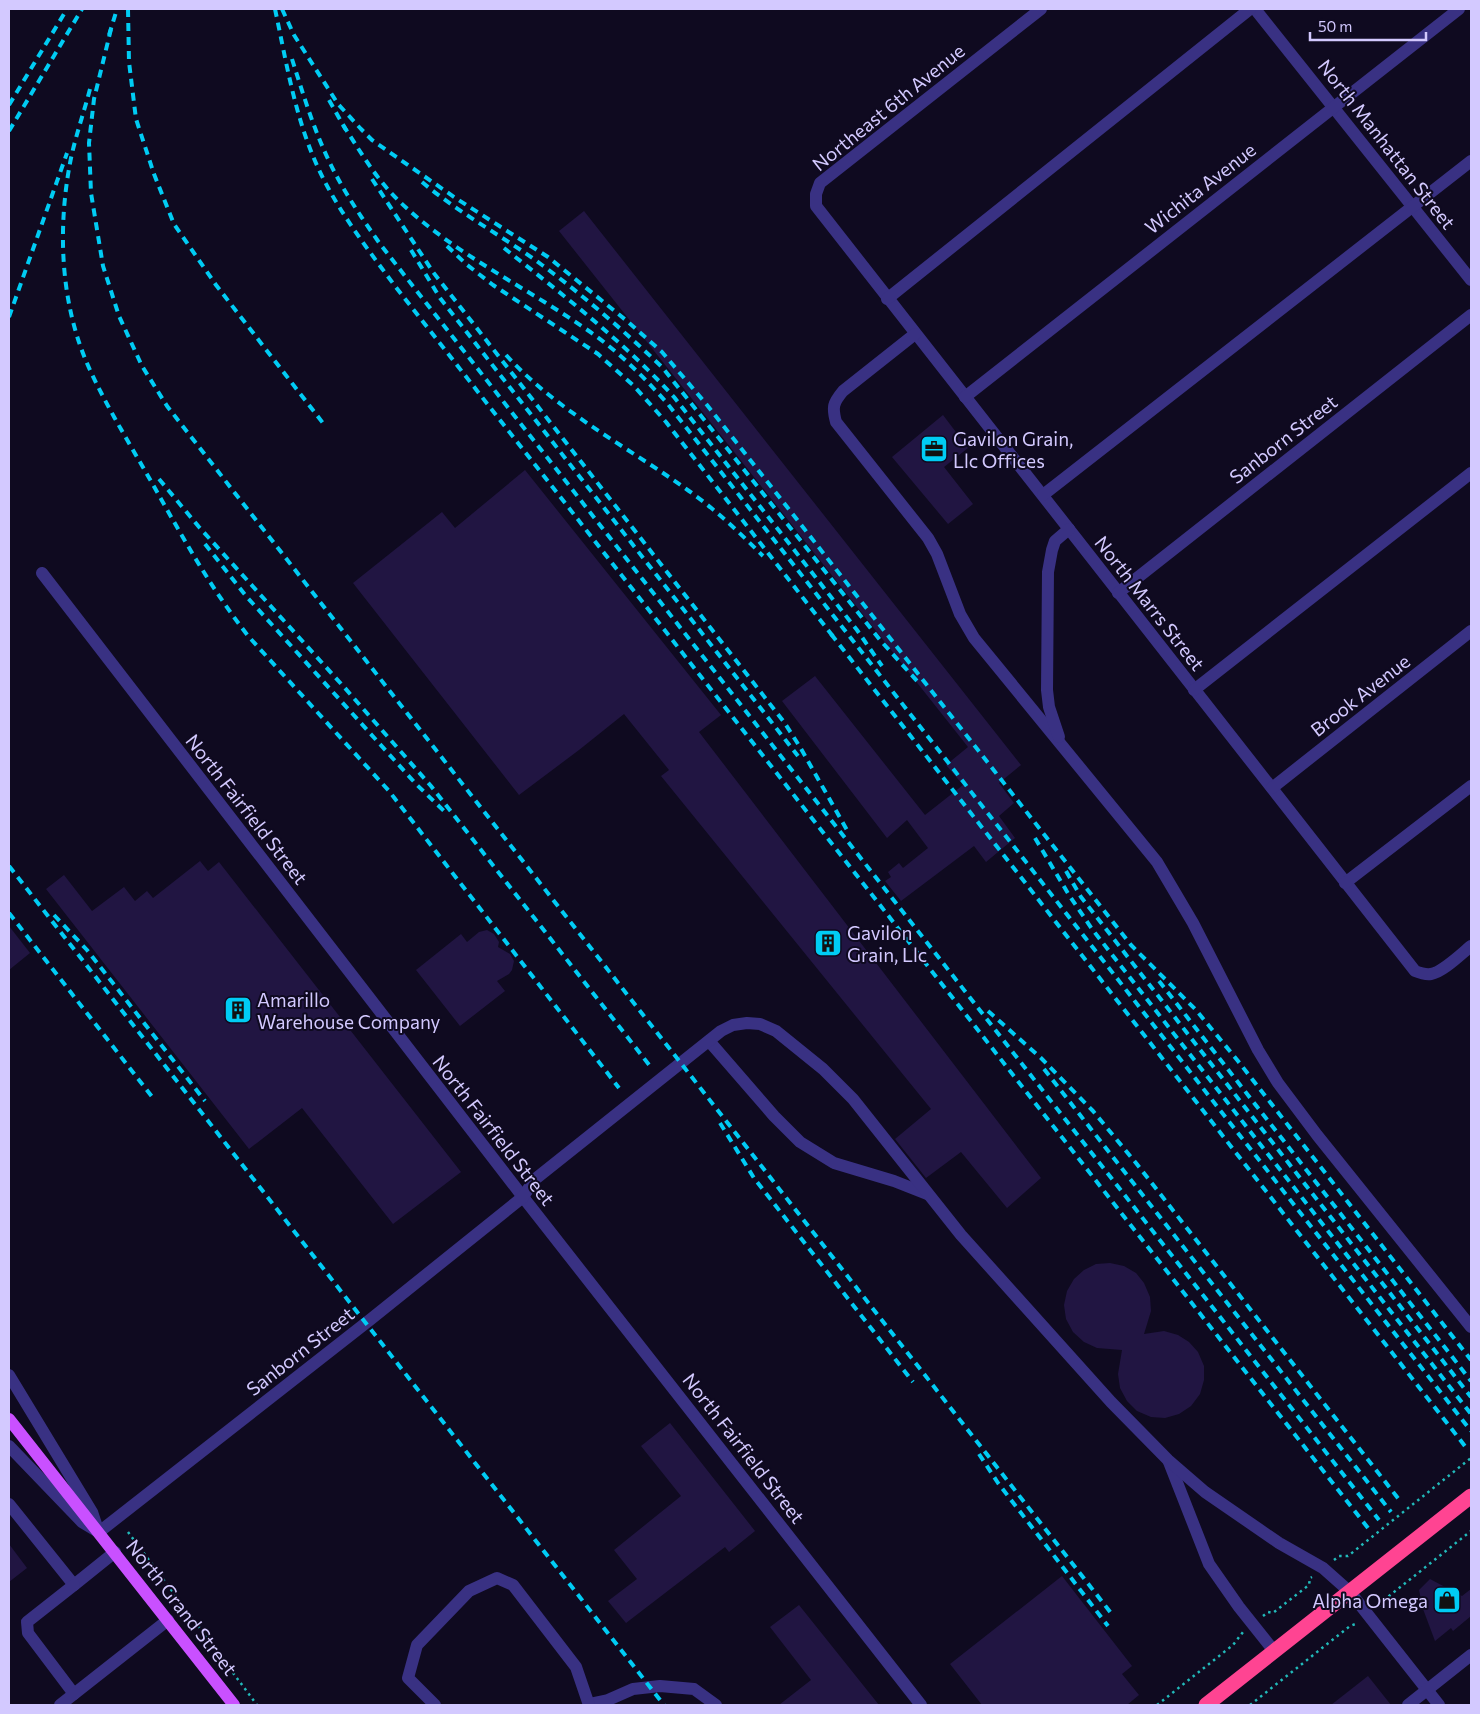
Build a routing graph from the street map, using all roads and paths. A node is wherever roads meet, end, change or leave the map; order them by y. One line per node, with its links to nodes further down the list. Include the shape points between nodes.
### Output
1 (1041, 9): 9 (street, Northeast 6th Avenue, via 820,184 816,206)
2 (1250, 9): 9 (street)
3 (1255, 9): 5 (street, North Manhattan Street)
4 (1459, 9): 5 (street, Wichita Avenue)
5 (1334, 106): 7 (street, North Manhattan Street); 12 (street, Wichita Avenue)
6 (1471, 161): 7 (street)
7 (1412, 206): 8 (street, North Manhattan Street); 14 (street)
8 (1471, 280)
9 (887, 299): 11 (street, North Marrs Street)
10 (1471, 315): 17 (street, Sanborn Street)
11 (915, 334): 12 (street, North Marrs Street); 20 (street, via 843,391 833,410 836,422 928,538 960,614 974,638)
12 (965, 397): 14 (street, North Marrs Street)
13 (1471, 473): 19 (street)
14 (1043, 495): 15 (street, North Marrs Street)
15 (1069, 529): 17 (street, North Marrs Street); 20 (street, via 1055,541 1048,572 1048,707)
16 (42, 573): 27 (street, North Fairfield Street)
17 (1118, 593): 19 (street, North Marrs Street)
18 (1471, 631): 22 (street, Brook Avenue)
19 (1194, 690): 22 (street, North Marrs Street)
20 (1064, 749): 28 (street, via 1156,862 1193,923 1278,1083)
21 (1471, 786): 23 (street)
22 (1272, 788): 23 (street, North Marrs Street)
23 (1345, 882): 24 (street, North Marrs Street, via 1415,971 1432,974)
24 (1471, 946)
25 (709, 1041): 26 (street, via 800,1142 834,1163); 26 (street, Sanborn Street, via 733,1025 760,1024 776,1031 823,1069 853,1100); 27 (street, Sanborn Street, via 534,1180)
26 (929, 1195): 33 (street, Sanborn Street, via 1105,1395)
27 (523, 1197): 37 (street, Sanborn Street); 57 (street, North Fairfield Street)
28 (1471, 1327)
29 (9, 1375): 37 (street, North Grand Street, via 92,1512)
30 (9, 1419): 37 (main road, North Grand Street)
31 (9, 1446): 37 (street, North Grand Street, via 82,1522)
32 (1471, 1458): 40 (path, via 1348,1556 1339,1556)
33 (1168, 1460): 40 (street, Sanborn Street, via 1205,1492 1278,1542); 46 (street, via 1209,1564)
34 (1471, 1496): 42 (highway)
35 (9, 1504): 41 (street)
36 (1471, 1531): 43 (path)
37 (99, 1532): 39 (main road, North Grand Street)
38 (128, 1532): 54 (path)
39 (114, 1552): 41 (street); 44 (main road, North Grand Street)
40 (1323, 1568): 42 (street, Sanborn Street); 46 (path, via 1310,1578 1309,1585 1273,1613 1268,1612)
41 (74, 1585): 50 (street, via 27,1622 28,1633)
42 (1350, 1592): 47 (highway); 49 (street, Sanborn Street)
43 (1380, 1606)
44 (168, 1620): 50 (street); 53 (main road, North Grand Street)
45 (1358, 1623): 60 (path)
46 (1252, 1624): 47 (street); 58 (path, via 1233,1645)
47 (1274, 1652): 59 (highway)
48 (1471, 1656): 49 (street)
49 (1427, 1690): 61 (street); 62 (street, Sanborn Street)
50 (74, 1694): 52 (street)
51 (589, 1704): 55 (street, via 576,1667 513,1585 497,1578 469,1591 418,1644 408,1678); 56 (street, via 633,1689 660,1686 694,1689)
52 (60, 1705)
53 (234, 1705)
54 (257, 1705)
55 (435, 1705)
56 (716, 1705)
57 (922, 1705)
58 (1157, 1705)
59 (1206, 1705)
60 (1250, 1705)
61 (1408, 1705)
62 (1440, 1705)

